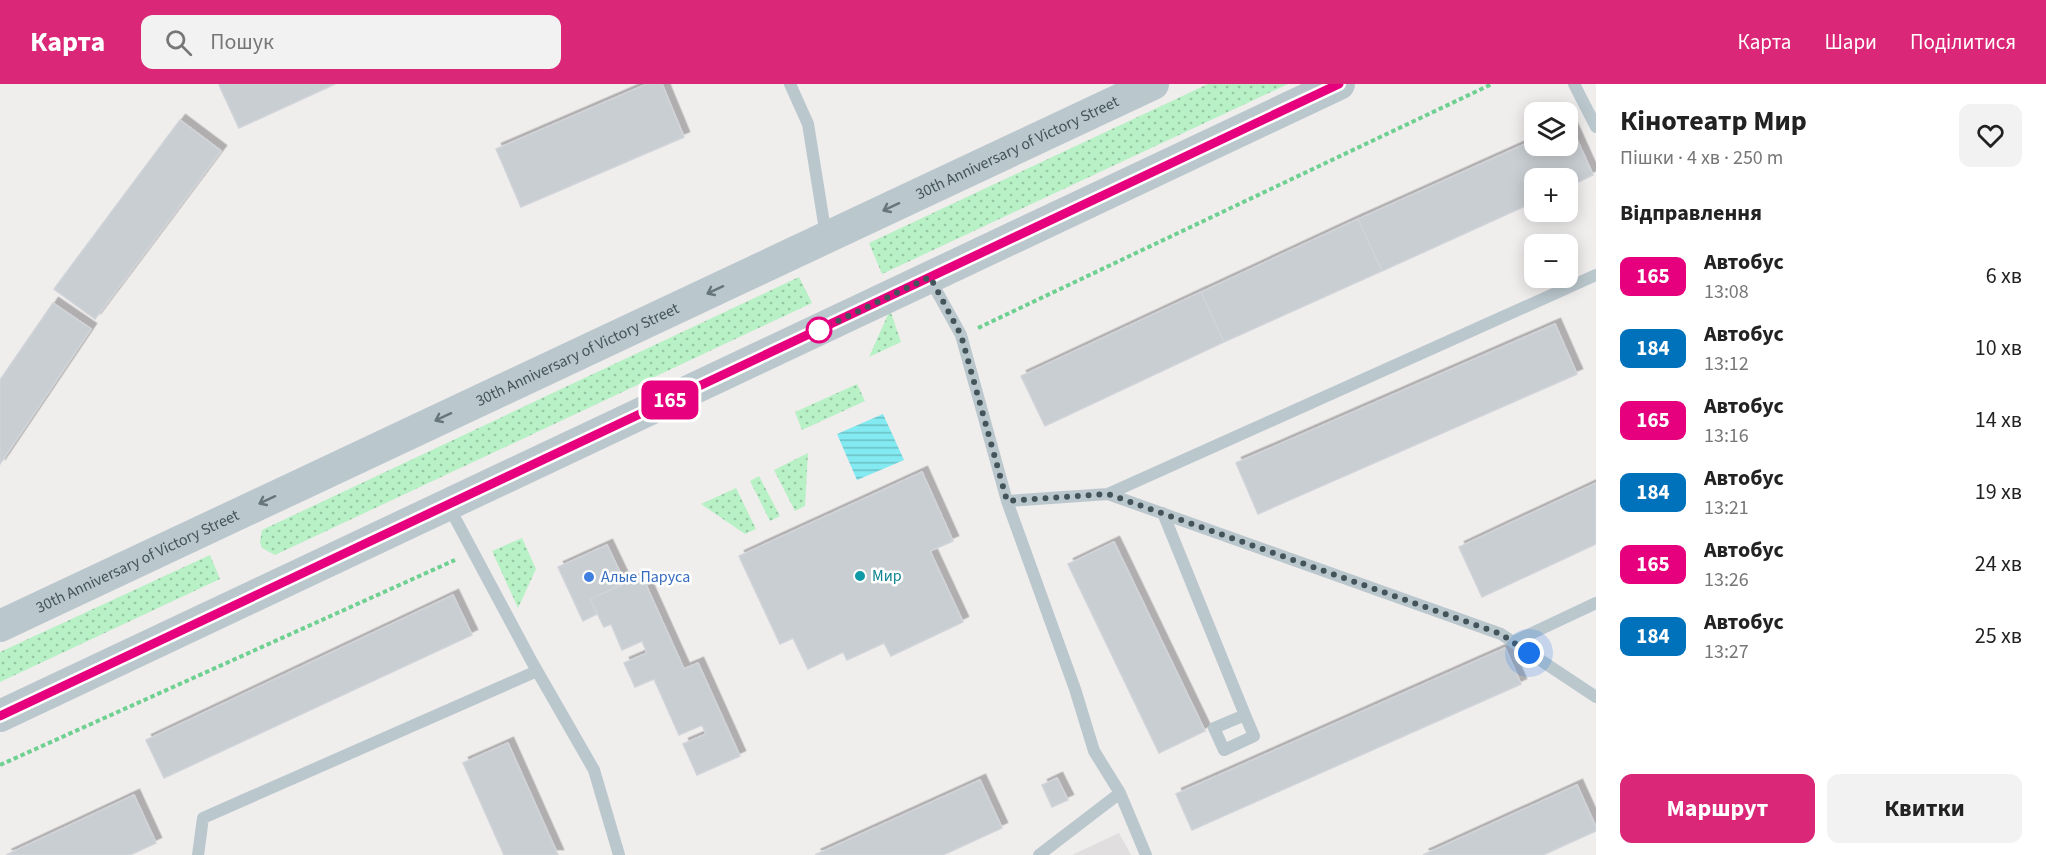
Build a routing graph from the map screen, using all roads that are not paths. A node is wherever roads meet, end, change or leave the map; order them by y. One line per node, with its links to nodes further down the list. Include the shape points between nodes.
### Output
1 (790, 84): 6 (lane, via 808,124)
2 (1153, 84): 6 (street, 30th Anniversary of Victory Street, one-way to 6)
3 (1339, 84): 8 (street)
4 (1574, 84): 5 (lane)
5 (1596, 127)
6 (826, 238): 14 (street, 30th Anniversary of Victory Street, one-way to 14)
7 (1596, 275): 9 (lane)
8 (930, 277): 10 (lane, via 961,335); 11 (street)
9 (1108, 494): 10 (lane); 12 (lane)
10 (1007, 501): 20 (lane, via 1094,751)
11 (448, 505): 16 (lane); 19 (street)
12 (1162, 513): 15 (lane, via 1501,634); 18 (lane)
13 (1596, 603): 15 (lane)
14 (0, 626)
15 (1513, 642): 17 (lane)
16 (537, 671): 21 (lane, via 202,818); 22 (lane, via 594,770)
17 (1596, 697)
18 (1245, 715)
19 (0, 716)
20 (1120, 793): 23 (lane); 24 (lane)
21 (198, 855)
22 (619, 855)
23 (1039, 855)
24 (1146, 855)

